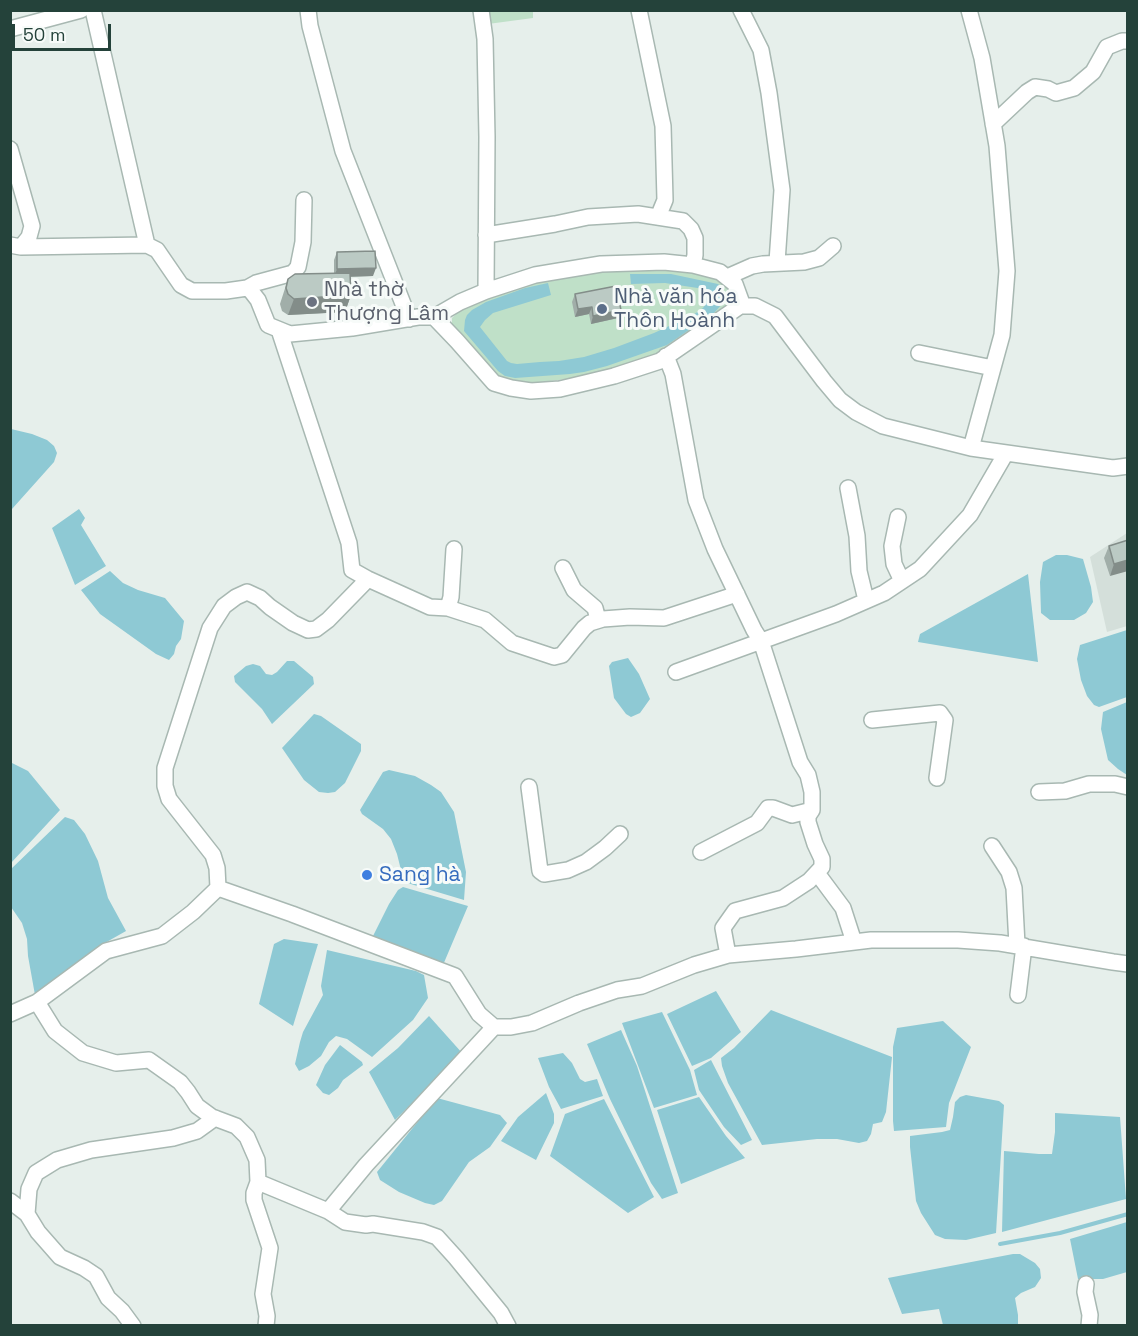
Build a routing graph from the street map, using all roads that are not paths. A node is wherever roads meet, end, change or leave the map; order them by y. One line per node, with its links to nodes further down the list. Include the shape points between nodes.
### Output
1 (81, 10): 8 (street)
2 (93, 10): 15 (street)
3 (308, 10): 25 (street, via 343,151)
4 (481, 10): 14 (street, via 485,39)
5 (639, 10): 13 (street, via 663,126 665,200)
6 (741, 10): 18 (street, via 761,50 769,93 782,190)
7 (969, 10): 10 (street)
8 (10, 29)
9 (1128, 41): 10 (street, via 1107,47 1093,72 1074,88 1056,93 1035,87)
10 (993, 124): 29 (street, via 1007,271 1002,335)
11 (10, 149): 16 (street, via 32,226 29,237)
12 (304, 200): 21 (street, via 298,267 293,273)
13 (658, 217): 14 (street, via 588,216); 19 (street, via 683,221 691,229 695,238)
14 (486, 236): 22 (street)
15 (147, 245): 16 (street); 21 (street, via 157,250 181,285 192,291)
16 (16, 246)
17 (833, 246): 18 (street, via 819,258)
18 (777, 262): 20 (street, via 752,266)
19 (693, 265): 20 (street); 22 (street, via 601,264 535,275)
20 (727, 277): 23 (street, via 735,284)
21 (247, 288): 26 (street, via 258,300 268,325)
22 (486, 291): 24 (street)
23 (743, 306): 28 (street); 30 (street, via 755,306 775,316 829,388 856,412 883,426)
24 (434, 317): 25 (street); 28 (street, via 494,383 512,388 560,389 614,376)
25 (409, 319): 26 (street, via 290,334)
26 (279, 330): 37 (street, via 349,543 352,570)
27 (919, 353): 29 (street)
28 (666, 356): 39 (street, via 673,374 696,500)
29 (993, 368): 30 (street)
30 (971, 448): 31 (street)
31 (1006, 453): 32 (street, via 1113,468); 38 (street, via 970,515 920,569)
32 (1128, 466)
33 (848, 488): 40 (street)
34 (898, 517): 38 (street, via 892,546 894,564)
35 (454, 549): 41 (street)
36 (563, 568): 42 (street, via 574,590 595,608)
37 (368, 579): 41 (street, via 430,607); 55 (street, via 316,629 293,623 247,592 224,606 210,628 170,749 165,786 169,799 213,855)
38 (902, 581): 40 (street)
39 (737, 594): 42 (street, via 664,618); 43 (street)
40 (866, 600): 43 (street)
41 (448, 608): 42 (street, via 485,620 512,644 554,657 562,655 584,628)
42 (598, 620)
43 (761, 641): 44 (street); 50 (street, via 800,762 808,775)
44 (676, 672)
45 (872, 720): 46 (street, via 940,713 945,720)
46 (937, 778)
47 (529, 787): 51 (street, via 540,871 544,874 586,862)
48 (1128, 787): 49 (street, via 1089,784 1065,791)
49 (1039, 792)
50 (812, 810): 53 (street, via 792,815 768,808 757,823); 54 (street, via 808,822 822,860)
51 (620, 834)
52 (992, 846): 57 (street, via 1014,888)
53 (701, 852)
54 (817, 873): 56 (street, via 843,908); 58 (street, via 783,898 735,911 723,928)
55 (218, 888): 61 (street, via 162,936 106,951); 63 (street, via 454,976 479,1014)
56 (854, 942): 57 (street, via 958,940); 58 (street)
57 (1020, 946): 59 (street); 60 (street)
58 (729, 955): 63 (street, via 642,986 579,1003 532,1023)
59 (1128, 964)
60 (1018, 995)
61 (37, 1002): 62 (street); 64 (street, via 55,1031 83,1053 116,1063 149,1060 180,1082 196,1106)
62 (10, 1014)
63 (494, 1027): 67 (street)
64 (215, 1118): 65 (street, via 236,1126 246,1137 257,1160); 68 (street, via 196,1131 173,1138 90,1150 57,1160 36,1173 29,1189)
65 (258, 1182): 67 (street); 71 (street, via 254,1200 270,1248 263,1294)
66 (10, 1202): 68 (street)
67 (328, 1211): 72 (street, via 345,1222 423,1232 436,1238)
68 (27, 1214): 70 (street, via 60,1257 96,1276 108,1298)
69 (1086, 1284): 73 (street)
70 (133, 1326)
71 (266, 1326)
72 (508, 1326)
73 (1089, 1326)

